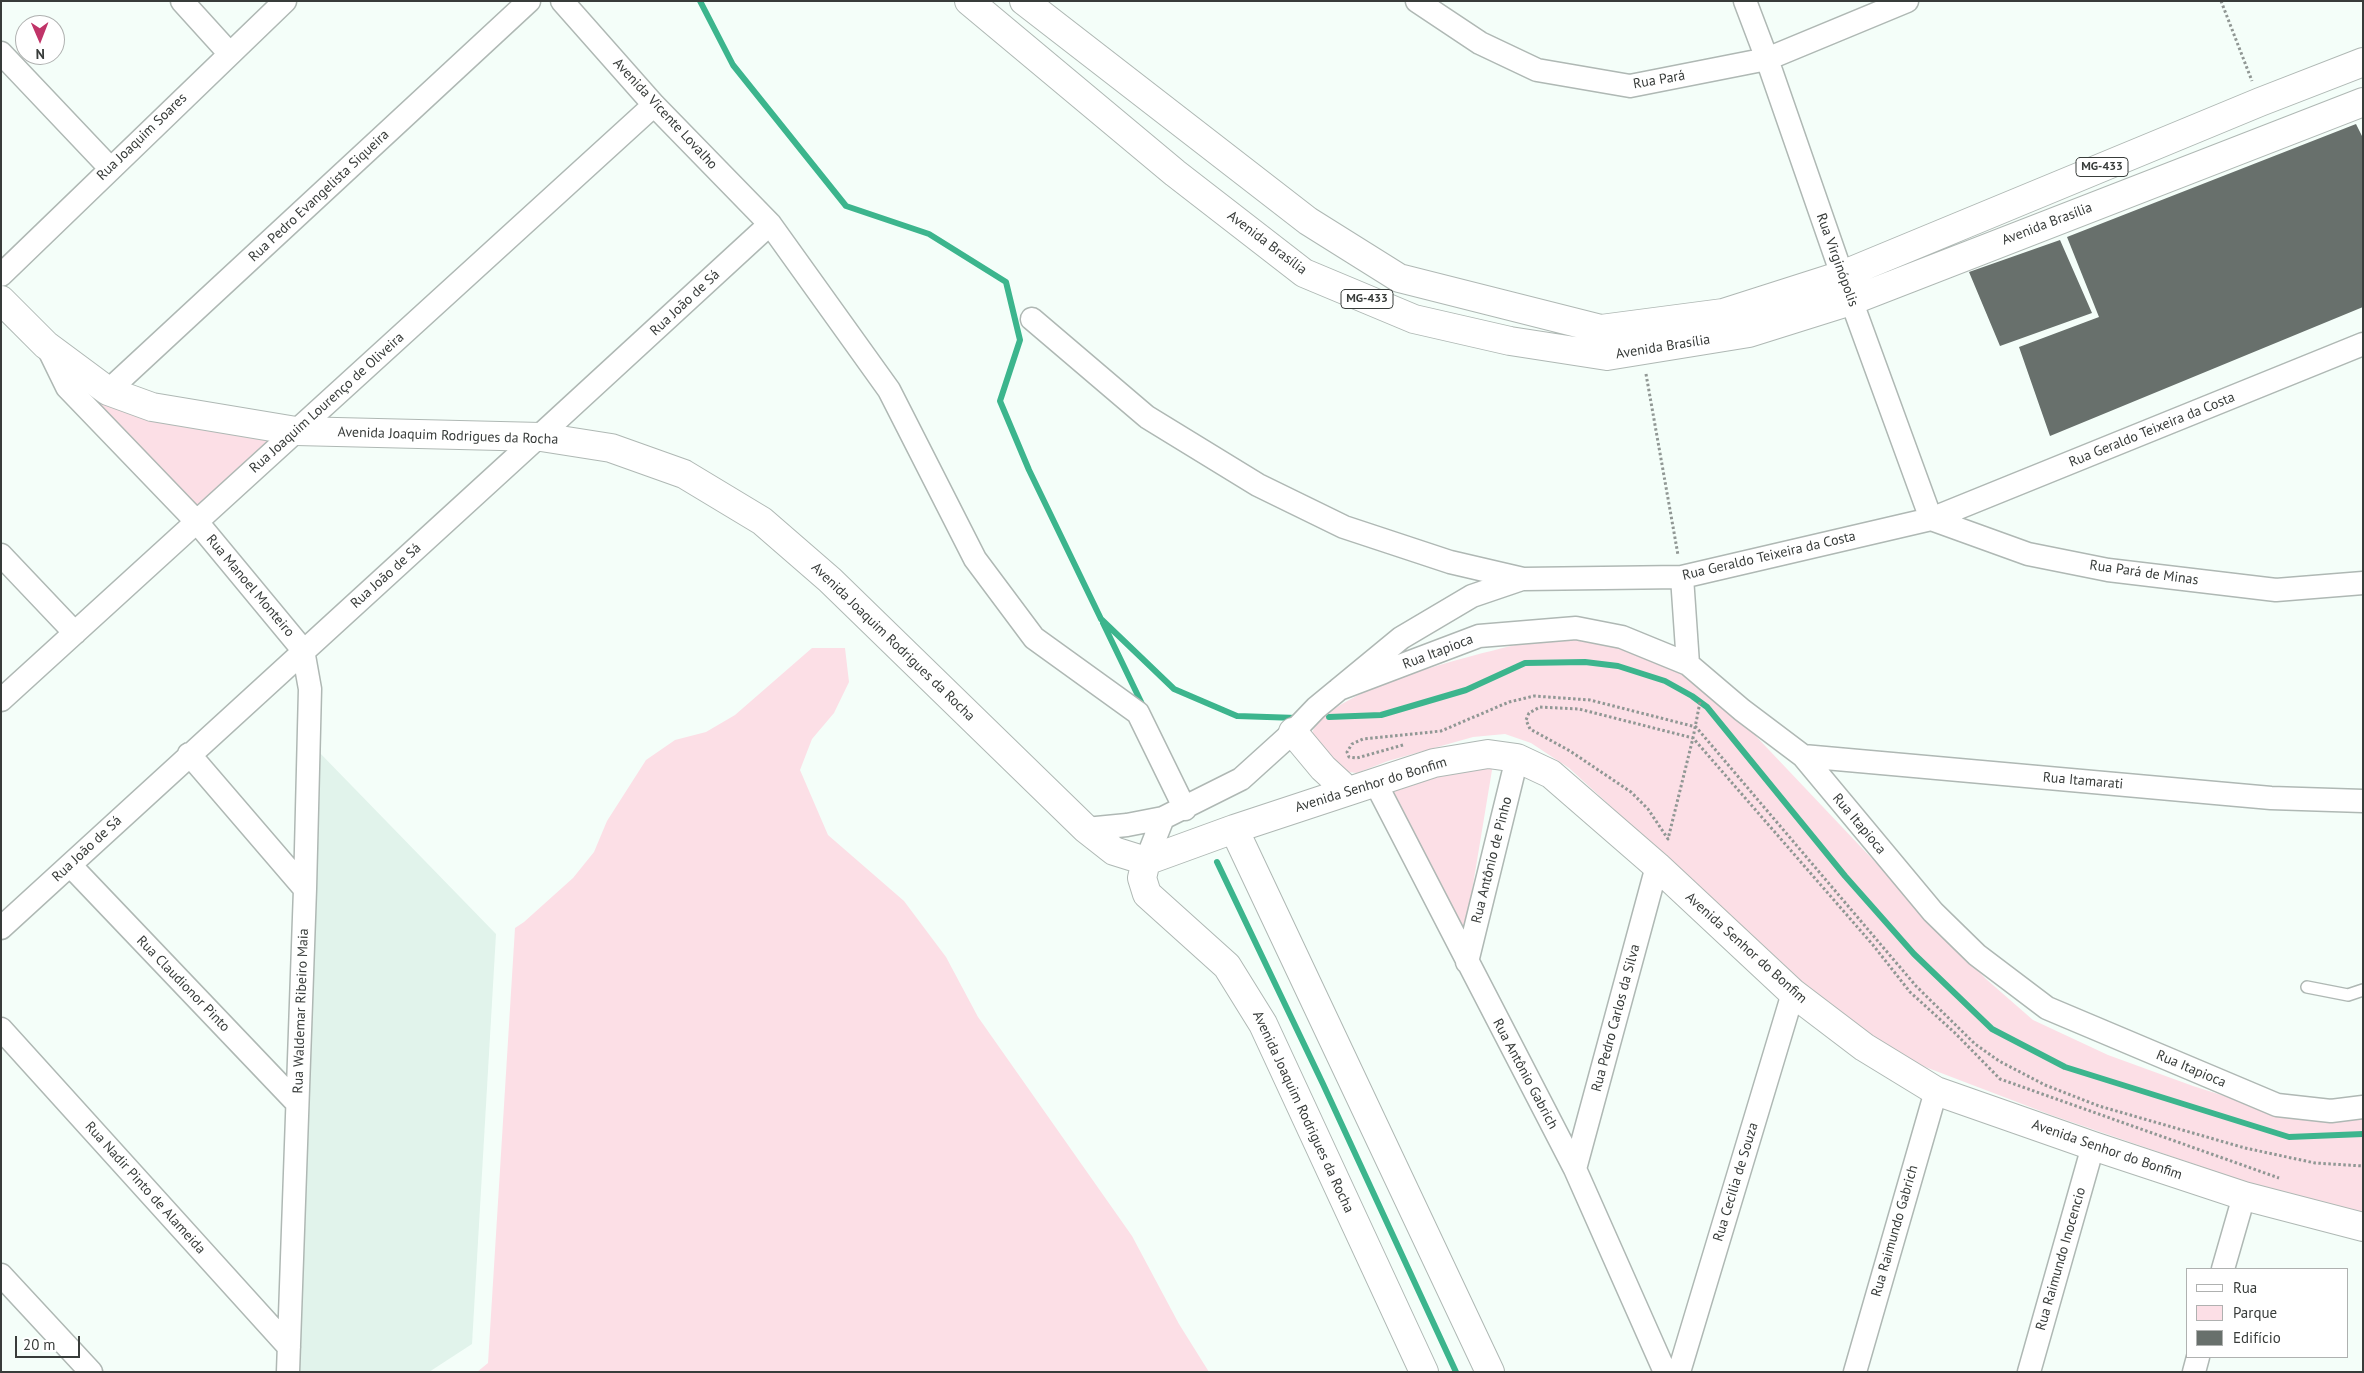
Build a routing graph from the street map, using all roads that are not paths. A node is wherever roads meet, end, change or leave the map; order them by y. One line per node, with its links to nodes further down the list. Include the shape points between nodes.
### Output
1 (182, 1): 11 (street)
2 (285, 1): 11 (street, Rua Joaquim Soares)
3 (529, 1): 25 (street, Rua Pedro Evangelista Siqueira)
4 (562, 1): 15 (street, Avenida Vicente Lovalho)
5 (969, 1): 21 (street, Avenida Brasília / MG-433, via 1175,173 1304,273 1414,319 1510,341 1607,356 1749,333)
6 (1024, 1): 19 (street, Avenida Brasília / MG-433, via 1308,222 1399,278 1601,329 1723,313)
7 (1418, 1): 12 (street, Rua Pará, via 1480,43 1537,70 1630,86)
8 (1745, 1): 12 (street, Rua Virginópolis)
9 (1907, 1): 12 (street, Rua Pará)
10 (1, 53): 16 (street)
11 (230, 54): 16 (street, Rua Joaquim Soares)
12 (1767, 59): 19 (street, Rua Virginópolis)
13 (2363, 62): 19 (street, Avenida Brasília / MG-433)
14 (2363, 102): 21 (street, Avenida Brasília / MG-433)
15 (654, 105): 17 (street, Avenida Vicente Lovalho); 26 (street, Rua Joaquim Lourenço de Oliveira)
16 (110, 168): 18 (street, Rua Joaquim Soares)
17 (770, 224): 27 (street, Rua João de Sá); 46 (street, Avenida Vicente Lovalho, via 889,390 974,559 1034,638 1138,714)
18 (1, 275)
19 (1842, 275): 21 (street, Rua Virginópolis)
20 (1, 300): 24 (street, Avenida Joaquim Rodrigues da Rocha)
21 (1851, 301): 28 (street, Rua Virginópolis)
22 (1032, 319): 32 (street, Rua Geraldo Teixeira da Costa, via 1147,418 1258,485 1344,527 1450,562)
23 (2363, 344): 28 (street, Rua Geraldo Teixeira da Costa)
24 (46, 346): 25 (street, Avenida Joaquim Rodrigues da Rocha); 29 (street, Avenida Joaquim Rodrigues da Rocha, via 67,386)
25 (108, 390): 26 (street, Avenida Joaquim Rodrigues da Rocha, via 152,407)
26 (296, 431): 27 (street, Avenida Joaquim Rodrigues da Rocha); 29 (street, Rua Joaquim Lourenço de Oliveira)
27 (540, 437): 35 (street, Rua João de Sá); 48 (street, Avenida Joaquim Rodrigues da Rocha, via 611,448 684,474 762,521 830,580)
28 (1932, 519): 31 (street, Rua Geraldo Teixeira da Costa); 33 (street, Rua Pará de Minas, via 2028,554 2108,570 2276,590)
29 (197, 522): 34 (street, Rua Joaquim Lourenço de Oliveira); 35 (street, Rua Manoel Monteiro)
30 (1, 555): 34 (street)
31 (1682, 578): 32 (street, Rua Geraldo Teixeira da Costa); 36 (street)
32 (1523, 579): 37 (street, via 1472,596 1401,638)
33 (2363, 583)
34 (74, 633): 38 (street, Rua Joaquim Lourenço de Oliveira)
35 (303, 650): 40 (street, Rua João de Sá); 53 (street, Rua Waldemar Ribeiro Maia, via 310,689)
36 (1688, 664): 37 (street, Rua Itapioca, via 1622,637 1576,628 1479,636); 41 (street, Rua Itapioca)
37 (1340, 689): 39 (street, via 1316,708)
38 (1, 700)
39 (1294, 732): 44 (street, via 1323,768); 46 (street, via 1241,780)
40 (189, 754): 51 (street, Rua João de Sá); 53 (street)
41 (1803, 756): 45 (street, Rua Itamarati, via 2271,798); 62 (street, Rua Itapioca, via 1933,912 1977,956 2048,1008 2277,1105 2331,1111)
42 (1517, 758): 43 (street, Avenida Senhor do Bonfim, via 1488,754 1434,763); 52 (street, Avenida Senhor do Bonfim, via 1552,774); 55 (street, Rua Antônio de Pinho)
43 (1375, 782): 44 (street, Avenida Senhor do Bonfim); 55 (street, Rua Antônio Gabrich)
44 (1348, 791): 49 (street, Avenida Senhor do Bonfim)
45 (2363, 801)
46 (1185, 808): 47 (street)
47 (1163, 818): 48 (street); 50 (street)
48 (1086, 829): 50 (street, Avenida Joaquim Rodrigues da Rocha, via 1114,851)
49 (1234, 829): 50 (street, Avenida Senhor do Bonfim); 74 (street)
50 (1146, 861): 73 (street, Avenida Joaquim Rodrigues da Rocha, via 1142,878 1146,894 1227,966 1263,1024)
51 (70, 865): 54 (street, Rua João de Sá); 61 (street, Rua Claudionor Pinto)
52 (1657, 866): 58 (street, Avenida Senhor do Bonfim); 64 (street, Rua Pedro Carlos da Silva)
53 (305, 889): 61 (street, Rua Waldemar Ribeiro Maia)
54 (1, 928)
55 (1467, 962): 64 (street, Rua Antônio Gabrich)
56 (2307, 987): 57 (lane, via 2348,995)
57 (2363, 990)
58 (1793, 992): 60 (street, Avenida Senhor do Bonfim, via 1864,1047); 76 (street, Rua Cecilia de Souza)
59 (1, 1029): 69 (street, Rua Nadir Pinto de Alameida)
60 (1936, 1091): 63 (street, Avenida Senhor do Bonfim); 77 (street, Rua Raimundo Gabrich)
61 (297, 1103): 69 (street, Rua Waldemar Ribeiro Maia)
62 (2363, 1106)
63 (2092, 1146): 65 (street, Avenida Senhor do Bonfim); 78 (street, Rua Raimundo Inocencio)
64 (1575, 1169): 75 (street, Rua Antônio Gabrich)
65 (2244, 1196): 66 (street, Avenida Senhor do Bonfim); 67 (street)
66 (2363, 1227)
67 (2223, 1268)
68 (1, 1275): 71 (street)
69 (289, 1347): 72 (street, Rua Waldemar Ribeiro Maia)
70 (2198, 1358): 79 (street)
71 (90, 1372)
72 (288, 1372)
73 (1424, 1372)
74 (1490, 1372)
75 (1665, 1372)
76 (1679, 1372)
77 (1855, 1372)
78 (2029, 1372)
79 (2194, 1372)

